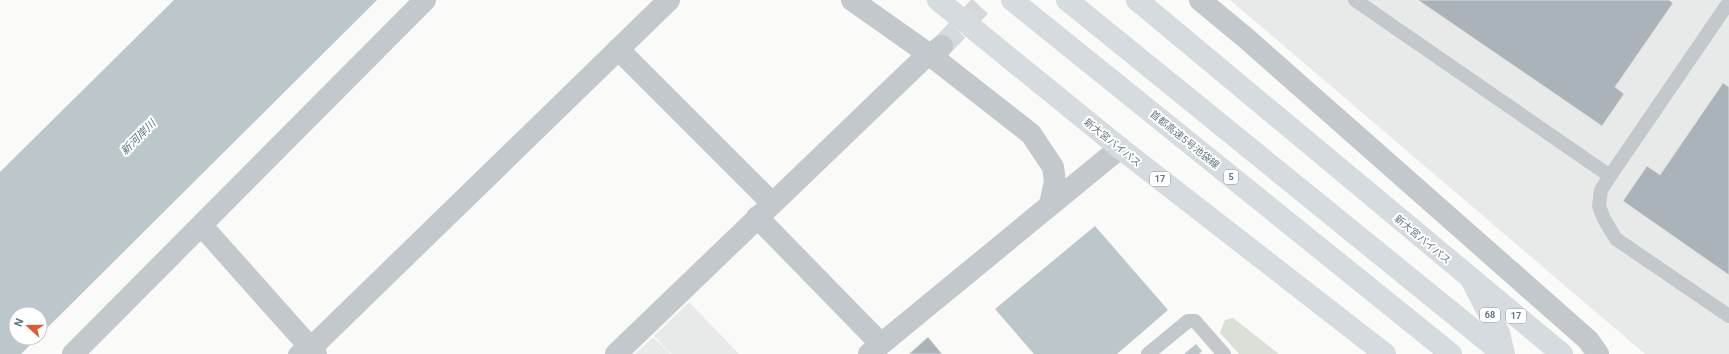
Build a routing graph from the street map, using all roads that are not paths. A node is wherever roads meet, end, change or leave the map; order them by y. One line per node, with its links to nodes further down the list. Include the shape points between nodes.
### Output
1 (425, 0): 17 (street)
2 (669, 0): 11 (street)
3 (852, 0): 12 (street)
4 (938, 0): 13 (main road, 新大宮バイパス / 17)
5 (1012, 0): 27 (main road, 首都高速5号池袋線 / 5)
6 (1066, 0): 28 (main road)
7 (1137, 0): 18 (main road, 新大宮バイパス / 17)
8 (1200, 0): 30 (street, via 1588,340)
9 (1355, 0): 14 (lane)
10 (1727, 9): 14 (lane)
11 (618, 49): 16 (street); 21 (street)
12 (936, 50): 15 (street, via 1034,138 1053,167 1055,182); 16 (street, via 909,72)
13 (1120, 148): 15 (street); 26 (main road, 新大宮バイパス / 17)
14 (1610, 176): 19 (lane, via 1601,190 1599,206 1616,239)
15 (1050, 204): 20 (street)
16 (764, 210): 20 (street); 23 (street)
17 (202, 226): 21 (street); 22 (street)
18 (1471, 279): 28 (main road, 68, via 1499,333); 29 (main road, 新大宮バイパス / 17)
19 (1729, 316)
20 (875, 349)
21 (307, 350)
22 (73, 354)
23 (616, 354)
24 (1148, 354): 25 (lane, via 1188,320 1196,321)
25 (1224, 354)
26 (1385, 354)
27 (1451, 354)
28 (1504, 354)
29 (1562, 354)
30 (1598, 354)

